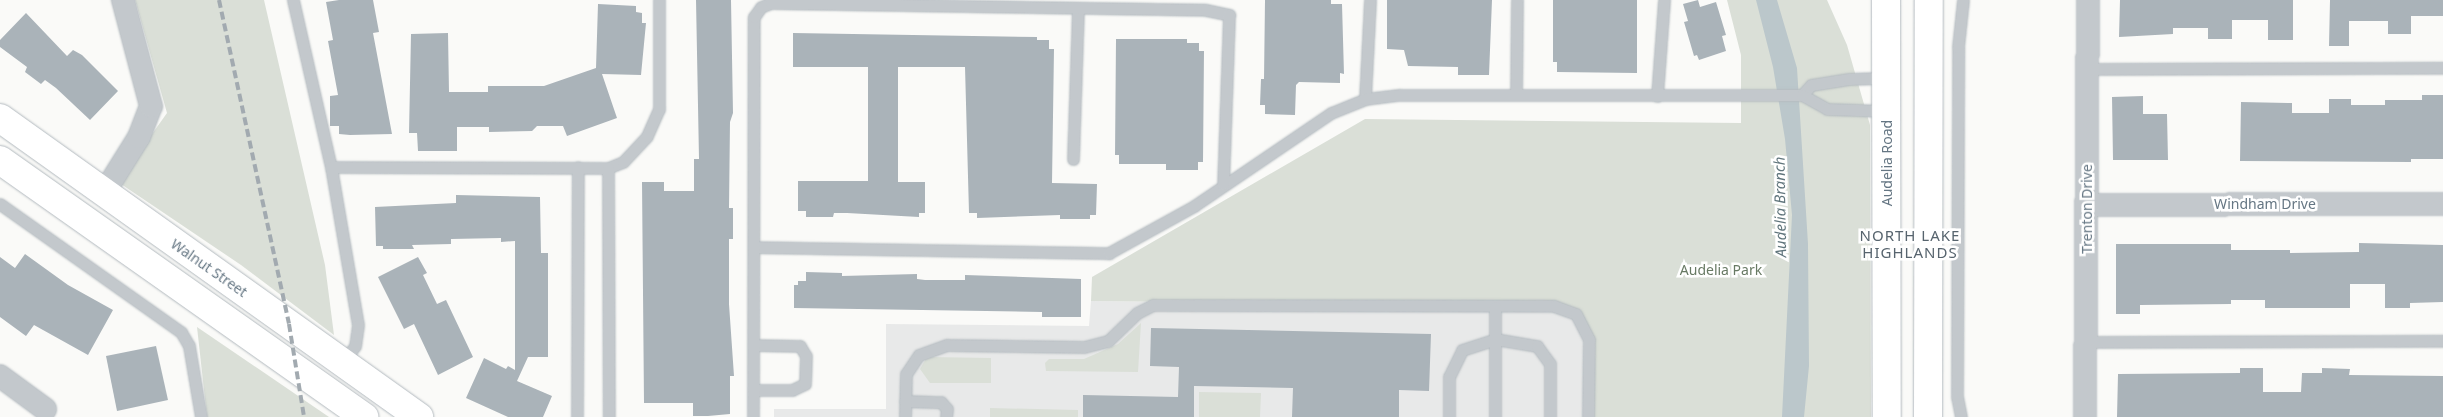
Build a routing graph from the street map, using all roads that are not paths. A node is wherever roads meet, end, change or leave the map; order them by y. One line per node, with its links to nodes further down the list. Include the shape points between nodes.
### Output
1 (123, 0): 29 (street, via 151,106 139,138)
2 (293, 0): 25 (lane)
3 (659, 0): 27 (lane, via 659,109 647,136 623,162)
4 (1370, 0): 19 (lane)
5 (1518, 0): 16 (lane)
6 (1664, 0): 18 (lane)
7 (1886, 0): 14 (main road, Audelia Road)
8 (1929, 0): 15 (main road)
9 (1963, 0): 58 (lane, via 1958,47 1957,396)
10 (2088, 0): 13 (street, Trenton Drive)
11 (1078, 10): 23 (lane); 28 (lane, via 1206,10 1230,15); 33 (lane, via 771,3 761,7 754,17)
12 (2443, 68): 13 (lane)
13 (2088, 69): 32 (street, Trenton Drive)
14 (1886, 78): 15 (main road); 17 (lane, via 1811,85); 20 (main road, Audelia Road)
15 (1929, 78): 21 (main road)
16 (1516, 95): 18 (lane); 19 (lane, via 1399,95)
17 (1802, 95): 18 (lane); 20 (lane, via 1827,109)
18 (1657, 96)
19 (1365, 99): 28 (lane, via 1331,113)
20 (1887, 110): 21 (main road); 56 (main road, Audelia Road)
21 (1929, 110): 57 (main road)
22 (0, 118): 29 (main road, Walnut Street)
23 (1073, 159)
24 (0, 160): 45 (main road)
25 (331, 167): 26 (lane); 39 (lane, via 358,325 355,346)
26 (578, 167): 27 (lane); 47 (lane)
27 (608, 168): 48 (lane)
28 (1223, 184): 33 (lane, via 1194,206 1109,253)
29 (104, 193): 39 (main road, Walnut Street)
30 (0, 204): 44 (lane, via 181,332 189,346)
31 (2443, 204): 32 (street, Windham Drive)
32 (2087, 205): 37 (street, Trenton Drive)
33 (754, 247): 38 (lane)
34 (1495, 307): 35 (lane); 42 (lane, via 1153,305 1137,313 1108,341 1084,347 947,345 919,354 906,374); 55 (lane, via 1554,306 1576,314 1589,340)
35 (1495, 339): 52 (lane, via 1462,350 1449,376); 53 (lane); 54 (lane, via 1537,346 1550,364)
36 (2443, 341): 37 (lane)
37 (2086, 342): 59 (street, Trenton Drive)
38 (754, 345): 41 (lane); 41 (lane, via 800,346 806,356 805,384 792,390)
39 (342, 362): 46 (main road, Walnut Street)
40 (0, 376): 43 (street)
41 (753, 390): 49 (lane)
42 (906, 401): 50 (lane); 51 (lane, via 941,402 946,409)
43 (46, 409)
44 (201, 417)
45 (364, 417)
46 (419, 417)
47 (577, 417)
48 (610, 417)
49 (753, 417)
50 (905, 417)
51 (946, 417)
52 (1449, 417)
53 (1495, 417)
54 (1550, 417)
55 (1588, 417)
56 (1887, 417)
57 (1928, 417)
58 (1961, 417)
59 (2085, 417)

